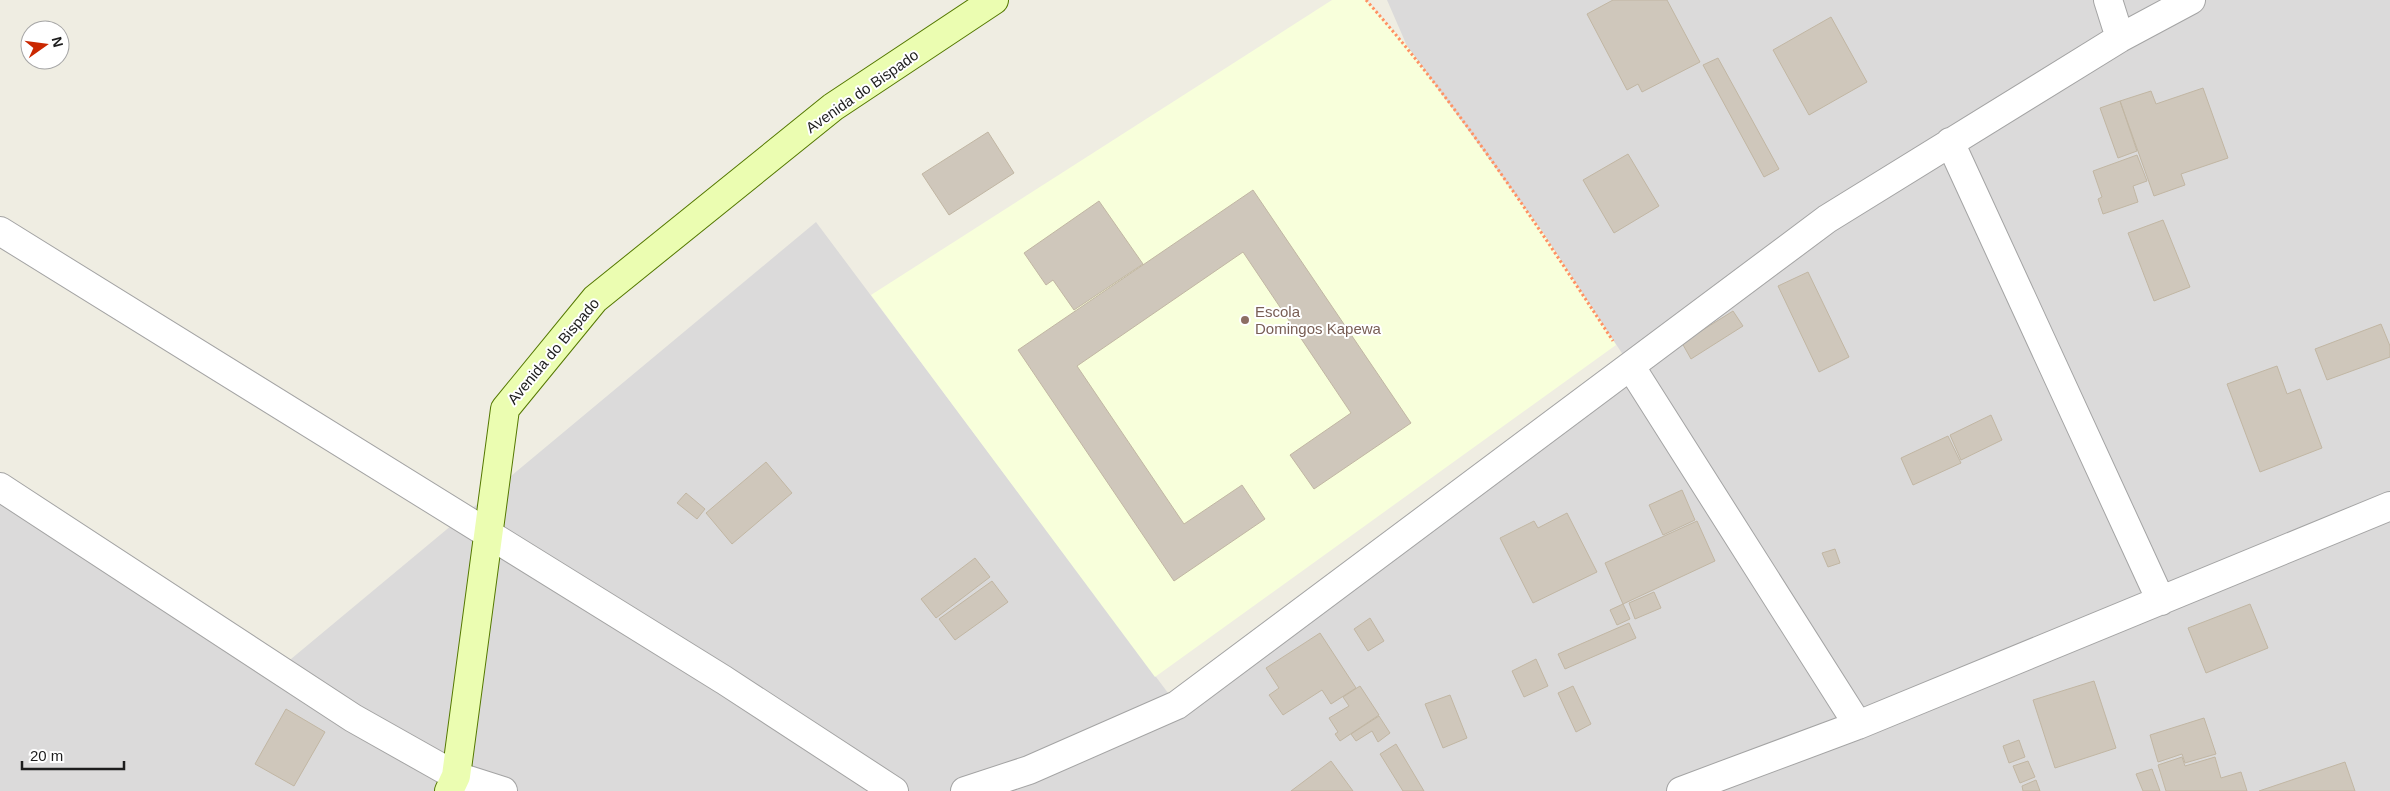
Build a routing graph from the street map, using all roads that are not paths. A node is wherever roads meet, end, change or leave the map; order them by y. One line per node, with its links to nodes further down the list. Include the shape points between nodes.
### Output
1 (994, 0): 10 (main road, Avenida do Bispado, via 833,107 596,300 505,408)
2 (2108, 0): 4 (street)
3 (2191, 0): 4 (street)
4 (2120, 38): 5 (street)
5 (1950, 142): 7 (street, via 1827,219); 11 (street)
6 (0, 232): 10 (street)
7 (1631, 367): 12 (street); 16 (street, via 1176,705 1029,770)
8 (0, 486): 13 (street)
9 (2390, 506): 11 (street)
10 (487, 533): 13 (main road, Avenida do Bispado); 15 (street, via 724,680)
11 (2161, 601): 12 (street)
12 (1858, 725): 17 (street)
13 (452, 783): 14 (street)
14 (503, 791)
15 (894, 791)
16 (966, 791)
17 (1681, 791)

